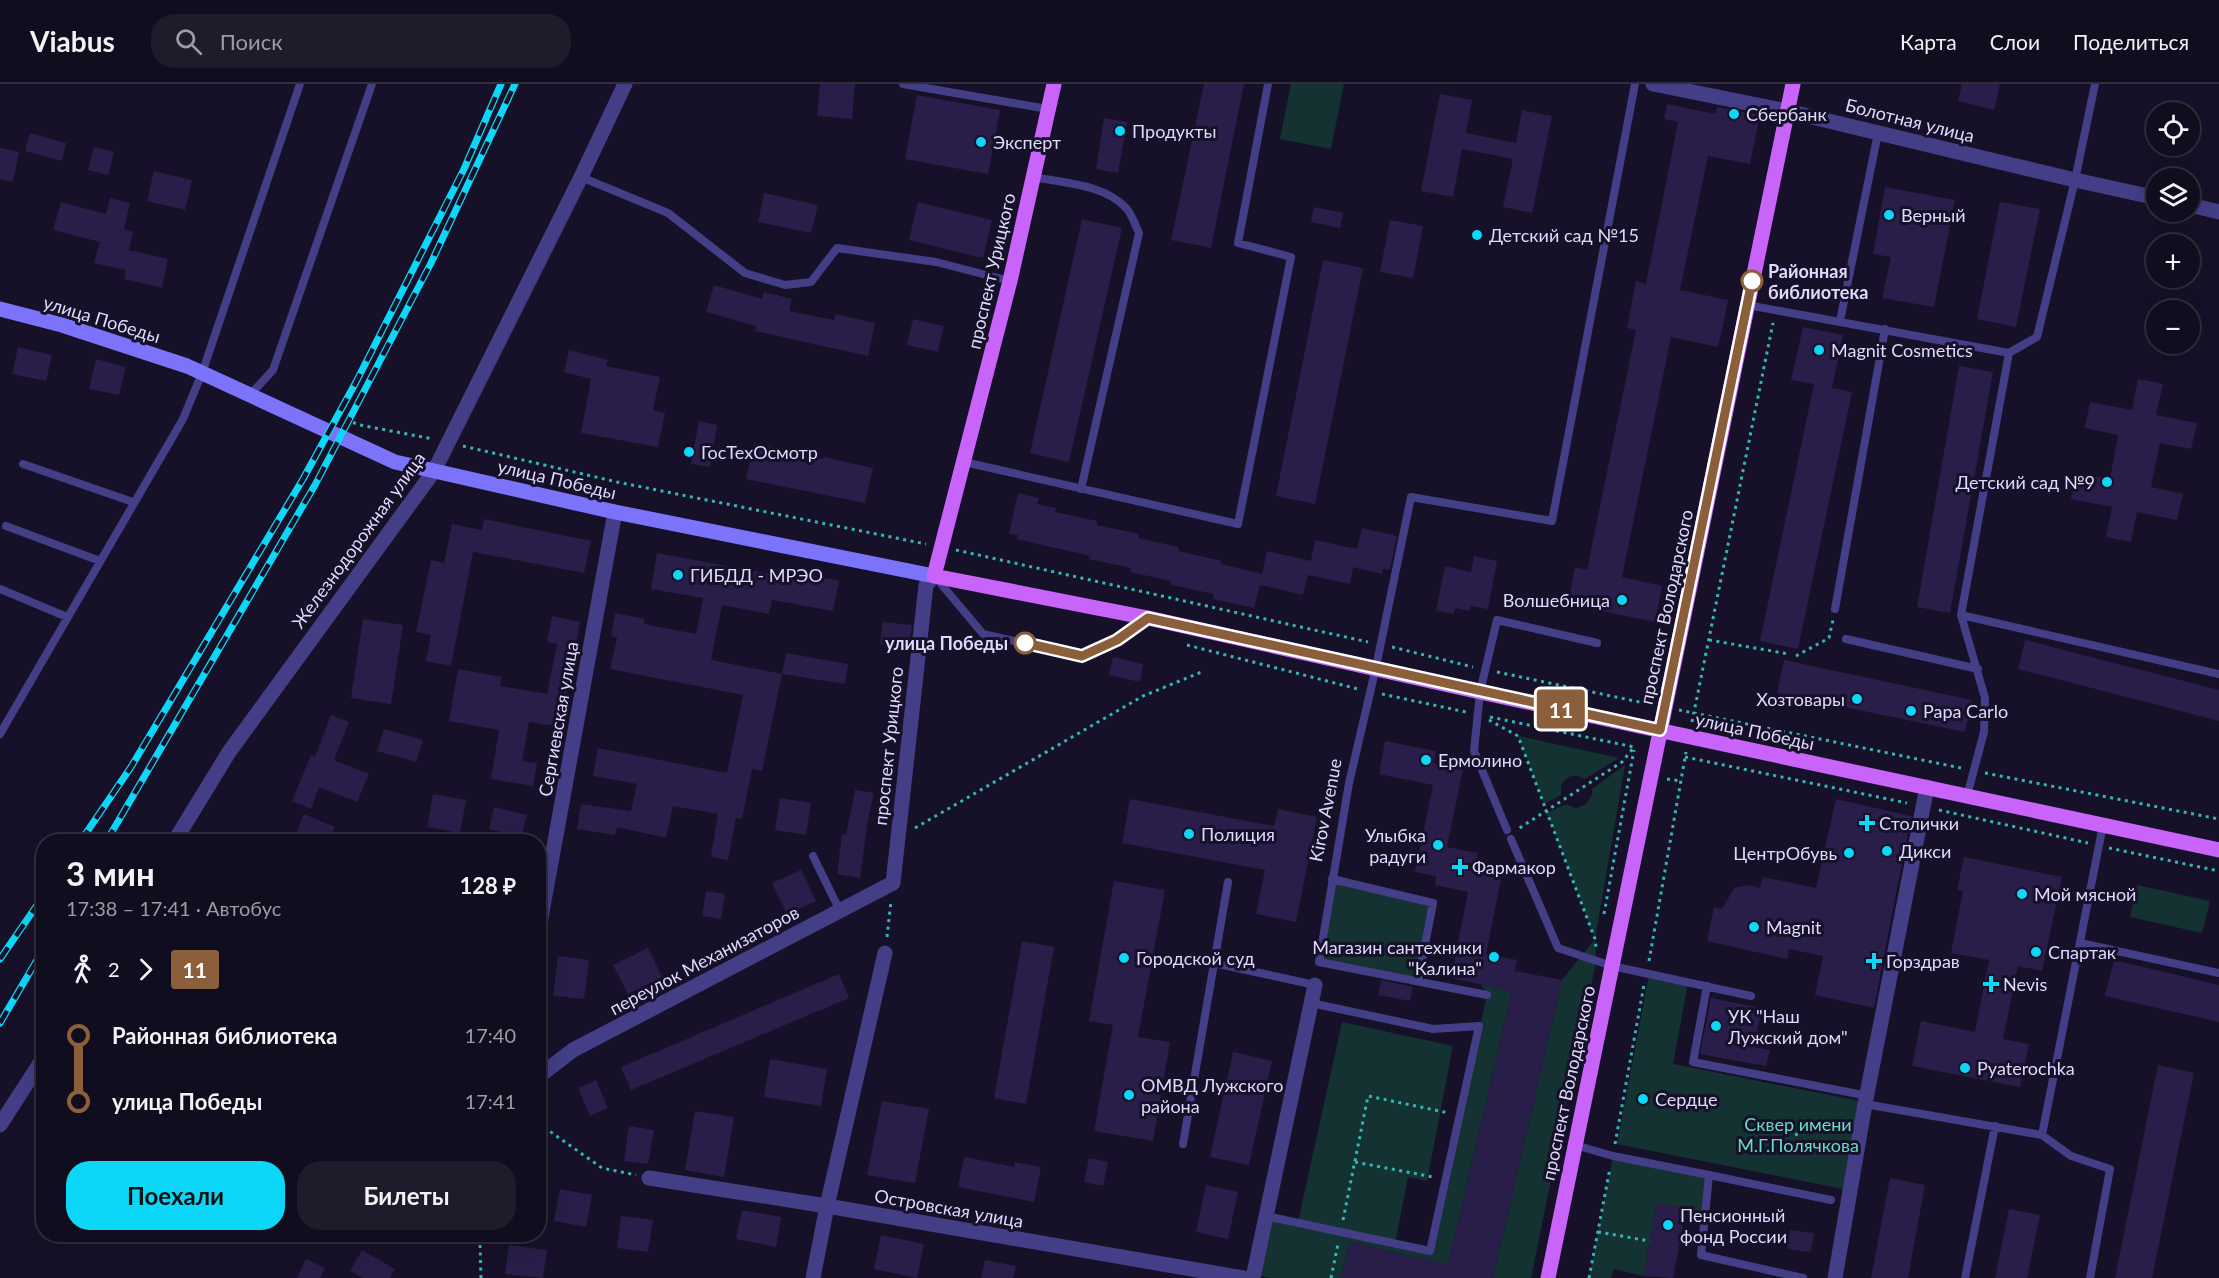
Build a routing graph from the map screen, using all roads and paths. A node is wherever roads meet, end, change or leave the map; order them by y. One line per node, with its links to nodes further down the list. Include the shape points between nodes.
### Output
1 (300, 84): 27 (lane)
2 (372, 84): 28 (lane, via 273,370)
3 (625, 84): 14 (street, Железнодорожная улица)
4 (903, 84): 11 (lane)
5 (1054, 84): 11 (main road, проспект Урицкого)
6 (1268, 84): 34 (lane, via 1238,243 1291,257 1238,524)
7 (1635, 84): 50 (lane, Kirov Avenue, via 1552,521 1411,497)
8 (1653, 84): 12 (street, Болотная улица)
9 (1793, 84): 12 (main road, проспект Володарского)
10 (2095, 84): 16 (lane)
11 (1048, 109): 15 (main road, проспект Урицкого)
12 (1787, 111): 13 (street, Болотная улица); 21 (main road, проспект Володарского)
13 (1878, 133): 16 (street, Болотная улица); 24 (lane)
14 (581, 177): 20 (lane, via 668,213 745,273 785,285 811,282 837,248 936,261); 30 (street, Железнодорожная улица)
15 (1033, 177): 20 (main road, проспект Урицкого); 34 (lane, via 1102,191 1117,199 1128,210 1138,233)
16 (2075, 180): 17 (street, Болотная улица); 26 (lane, via 2037,337)
17 (2146, 196)
18 (2200, 207): 19 (street)
19 (2219, 212)
20 (1010, 281): 31 (main road, проспект Урицкого)
21 (1747, 305): 23 (lane); 60 (main road, проспект Володарского)
22 (0, 309): 27 (street, улица Победы, via 62,325)
23 (1776, 310): 24 (lane); 47 (path)
24 (1840, 321): 25 (lane)
25 (1886, 329): 26 (lane); 42 (lane)
26 (2010, 353): 43 (lane)
27 (202, 373): 28 (street, улица Победы); 35 (lane, via 183,419)
28 (250, 395): 33 (street, улица Победы, via 395,462)
29 (340, 417): 30 (path, via 360,425)
30 (448, 442): 33 (street, Железнодорожная улица); 38 (path, via 617,482)
31 (964, 462): 34 (lane); 38 (main road, проспект Урицкого)
32 (23, 464): 35 (lane)
33 (434, 471): 36 (street, улица Победы); 76 (street, Железнодорожная улица, via 229,752)
34 (1081, 489)
35 (133, 502): 39 (lane)
36 (615, 512): 40 (street, улица Победы); 86 (street, Сергиевская улица)
37 (6, 526): 39 (lane)
38 (943, 548): 40 (main road, проспект Урицкого); 50 (path)
39 (99, 561): 44 (lane)
40 (934, 576): 45 (main road, улица Победы); 45 (lane, via 982,634 1082,656 1117,640); 78 (street, проспект Урицкого, via 926,585)
41 (0, 589): 44 (lane)
42 (1835, 609): 52 (path, via 1829,638)
43 (1961, 615): 54 (lane); 57 (lane)
44 (67, 617): 63 (lane)
45 (1148, 618): 53 (main road, улица Победы)
46 (1846, 639): 54 (lane)
47 (1709, 640): 51 (path); 61 (path)
48 (1597, 643): 55 (lane, via 1497,620)
49 (1187, 645): 58 (path)
50 (1381, 645): 53 (lane, Kirov Avenue); 55 (path)
51 (1790, 654)
52 (1796, 656)
53 (1376, 667): 58 (lane, Kirov Avenue); 59 (main road, улица Победы)
54 (1978, 669): 69 (lane, via 1985,698 1984,732)
55 (1485, 670): 59 (lane); 60 (path)
56 (1204, 671): 78 (path, via 1143,696)
57 (2219, 674)
58 (1370, 692): 62 (path); 83 (lane, Kirov Avenue)
59 (1480, 692): 62 (lane); 64 (main road, улица Победы)
60 (1665, 708): 61 (path); 64 (main road, проспект Володарского)
61 (1694, 713): 66 (path); 69 (path)
62 (1478, 714): 67 (path); 73 (path, via 1518,736); 77 (lane, via 1474,752)
63 (4, 720): 65 (lane)
64 (1660, 730): 66 (main road, улица Победы); 94 (main road, проспект Володарского)
65 (0, 735)
66 (1689, 736): 68 (path); 70 (main road, улица Победы)
67 (1634, 747): 73 (path, via 1622,762); 88 (path)
68 (1685, 757): 72 (path); 96 (path)
69 (1974, 771): 71 (lane); 74 (path)
70 (1927, 788): 71 (main road, улица Победы); 72 (street)
71 (1966, 796): 75 (main road, улица Победы)
72 (1924, 807): 79 (path); 105 (street)
73 (1546, 809): 77 (path); 92 (path, via 1595,939)
74 (2219, 819)
75 (2103, 825): 79 (lane); 80 (main road, улица Победы)
76 (179, 834)
77 (1509, 835): 92 (lane, via 1558,948)
78 (898, 838): 85 (street, проспект Урицкого)
79 (2098, 845): 82 (path); 90 (lane)
80 (2219, 850)
81 (813, 856): 87 (lane)
82 (2219, 871)
83 (1332, 879): 97 (lane, via 1433,903); 97 (lane, Kirov Avenue, via 1319,962)
84 (1228, 882): 93 (lane)
85 (893, 883): 87 (street, переулок Механизаторов); 91 (path)
86 (546, 890)
87 (840, 911): 103 (street, переулок Механизаторов, via 573,1050)
88 (1604, 918)
89 (1600, 940): 92 (path)
90 (2080, 943): 95 (lane); 113 (lane)
91 (885, 953): 123 (street)
92 (1596, 961): 94 (lane)
93 (1214, 963): 98 (lane); 115 (lane)
94 (1612, 966): 96 (lane); 116 (main road, проспект Володарского)
95 (2219, 973)
96 (1646, 974): 99 (lane); 106 (path)
97 (1418, 981): 100 (lane)
98 (1315, 985): 102 (street)
99 (1707, 986): 101 (lane); 105 (lane, via 1693,1062)
100 (1487, 995)
101 (1751, 996)
102 (1311, 1003): 108 (lane, via 1433,1029 1479,1026); 124 (street)
103 (546, 1071)
104 (36, 1079): 109 (street)
105 (1862, 1099): 110 (lane); 137 (street)
106 (1622, 1104): 107 (path); 117 (path)
107 (1630, 1104)
108 (1460, 1116): 118 (path, via 1368,1096); 121 (lane)
109 (0, 1125)
110 (1995, 1126): 113 (lane); 138 (lane)
111 (546, 1129): 120 (path, via 602,1168)
112 (1795, 1134): 114 (path)
113 (2042, 1135): 139 (lane, via 2071,1156 2110,1170)
114 (1802, 1136)
115 (1183, 1144)
116 (1575, 1145): 117 (lane); 134 (main road, проспект Володарского)
117 (1613, 1156): 119 (lane); 126 (path)
118 (1355, 1162): 121 (path); 125 (path)
119 (1709, 1175): 122 (lane); 136 (lane, via 1701,1255)
120 (649, 1178): 123 (street, Островская улица)
121 (1446, 1180): 125 (lane, via 1430,1251)
122 (1831, 1200)
123 (827, 1206): 130 (street); 131 (street, Островская улица)
124 (1266, 1216): 125 (lane); 132 (street)
125 (1341, 1232): 133 (path)
126 (1598, 1232): 127 (path); 135 (path)
127 (1650, 1241)
128 (480, 1242): 129 (path)
129 (481, 1278)
130 (813, 1278)
131 (1243, 1278)
132 (1253, 1278)
133 (1331, 1278)
134 (1548, 1278)
135 (1589, 1278)
136 (1803, 1278)
137 (1835, 1278)
138 (1965, 1278)
139 (2090, 1278)

